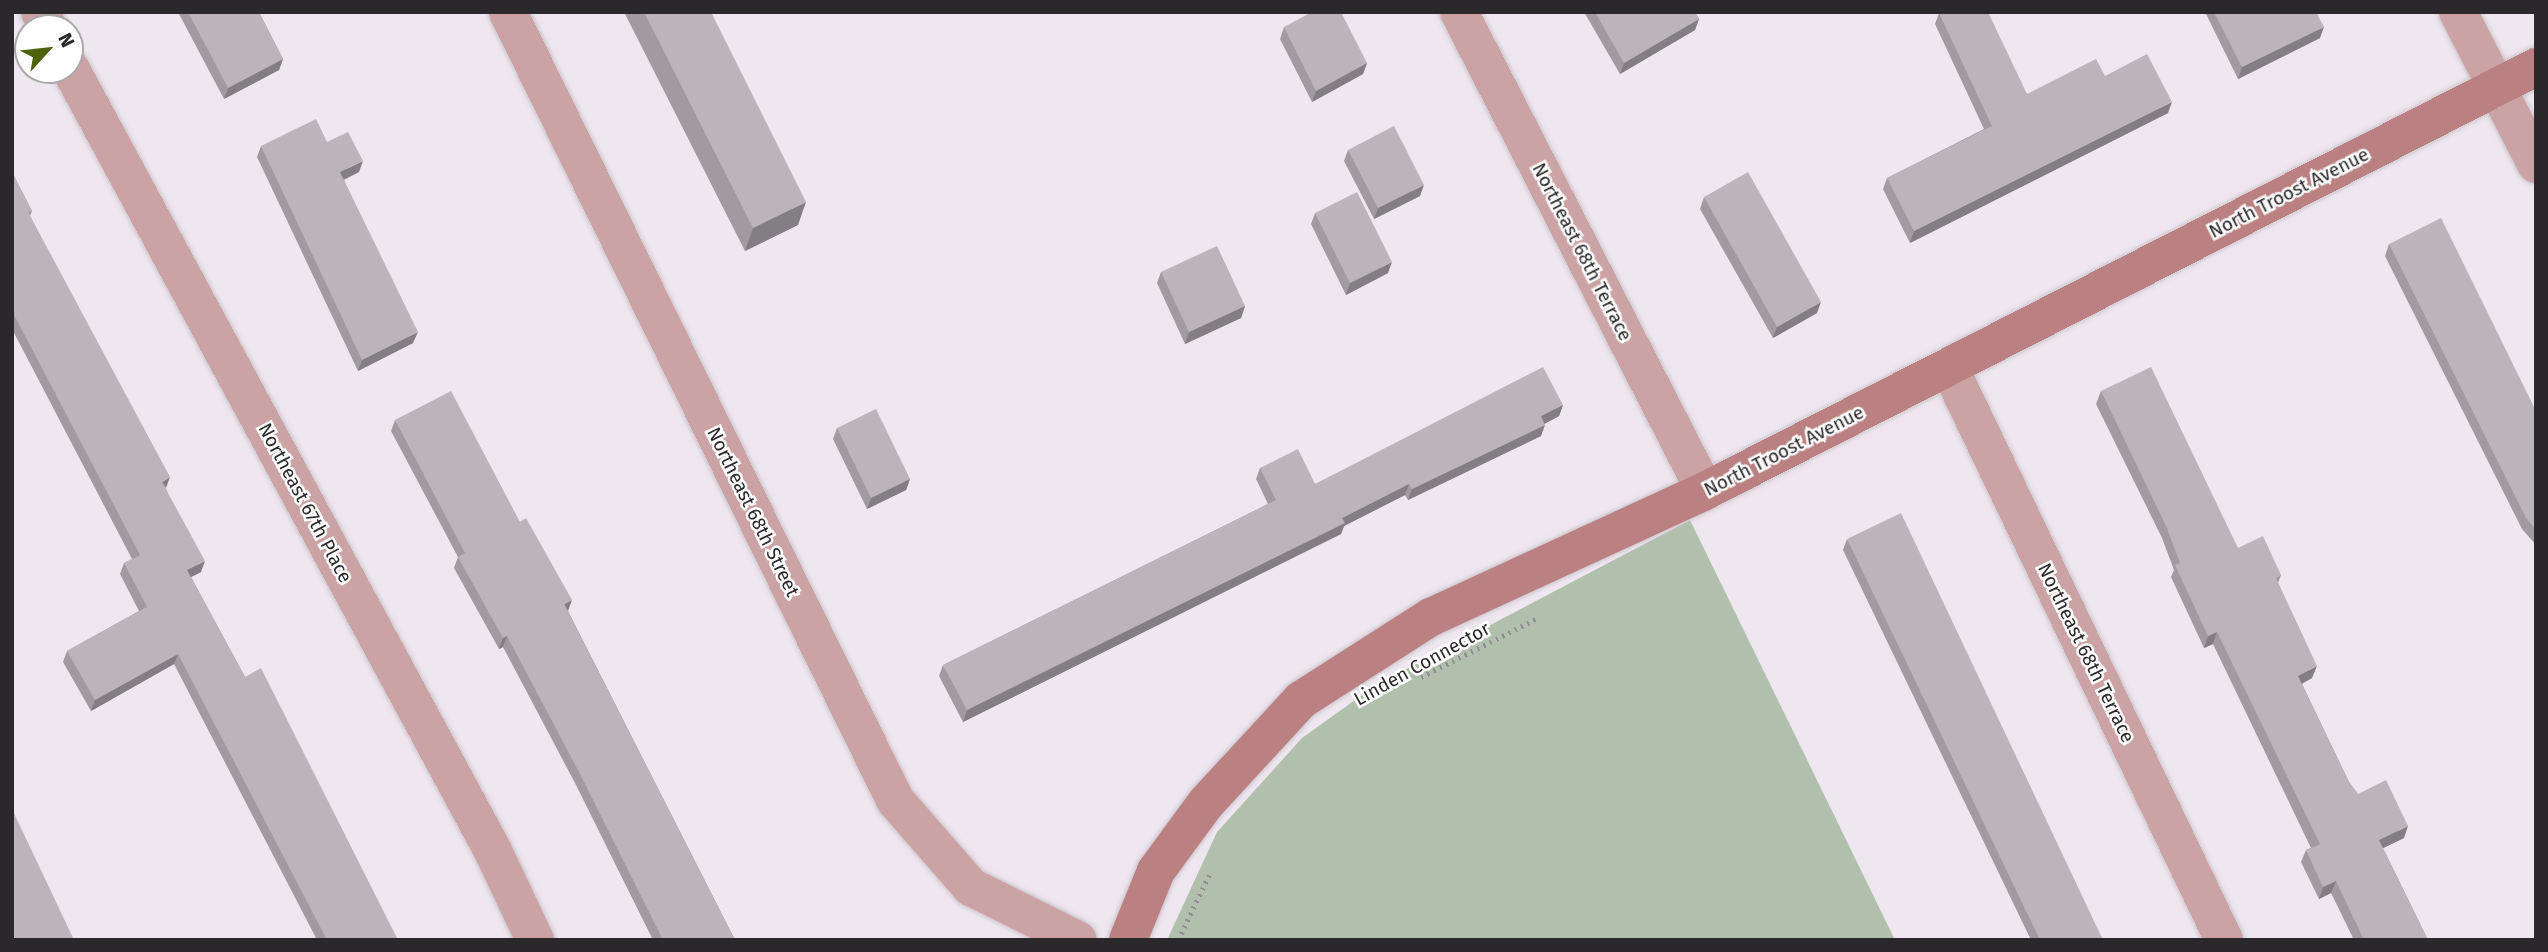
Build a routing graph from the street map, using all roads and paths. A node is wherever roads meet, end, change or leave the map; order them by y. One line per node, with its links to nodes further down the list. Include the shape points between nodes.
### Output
1 (508, 12): 14 (street, Northeast 68th Street, via 894,800 971,887)
2 (1459, 12): 9 (street, Northeast 68th Terrace)
3 (2458, 12): 6 (street)
4 (2536, 67): 6 (street, North Troost Avenue)
5 (79, 84): 13 (street, Northeast 67th Place, via 492,849)
6 (2496, 88): 7 (street); 8 (street, North Troost Avenue)
7 (2536, 164)
8 (1949, 367): 9 (street, North Troost Avenue); 17 (street, Northeast 68th Terrace)
9 (1705, 491): 15 (street, North Troost Avenue, via 1430,617 1301,700 1206,803 1156,871)
10 (1544, 615): 11 (path, Linden Connector)
11 (1411, 682)
12 (1217, 862): 16 (path)
13 (535, 940)
14 (1078, 940)
15 (1128, 940)
16 (1178, 940)
17 (2224, 940)

